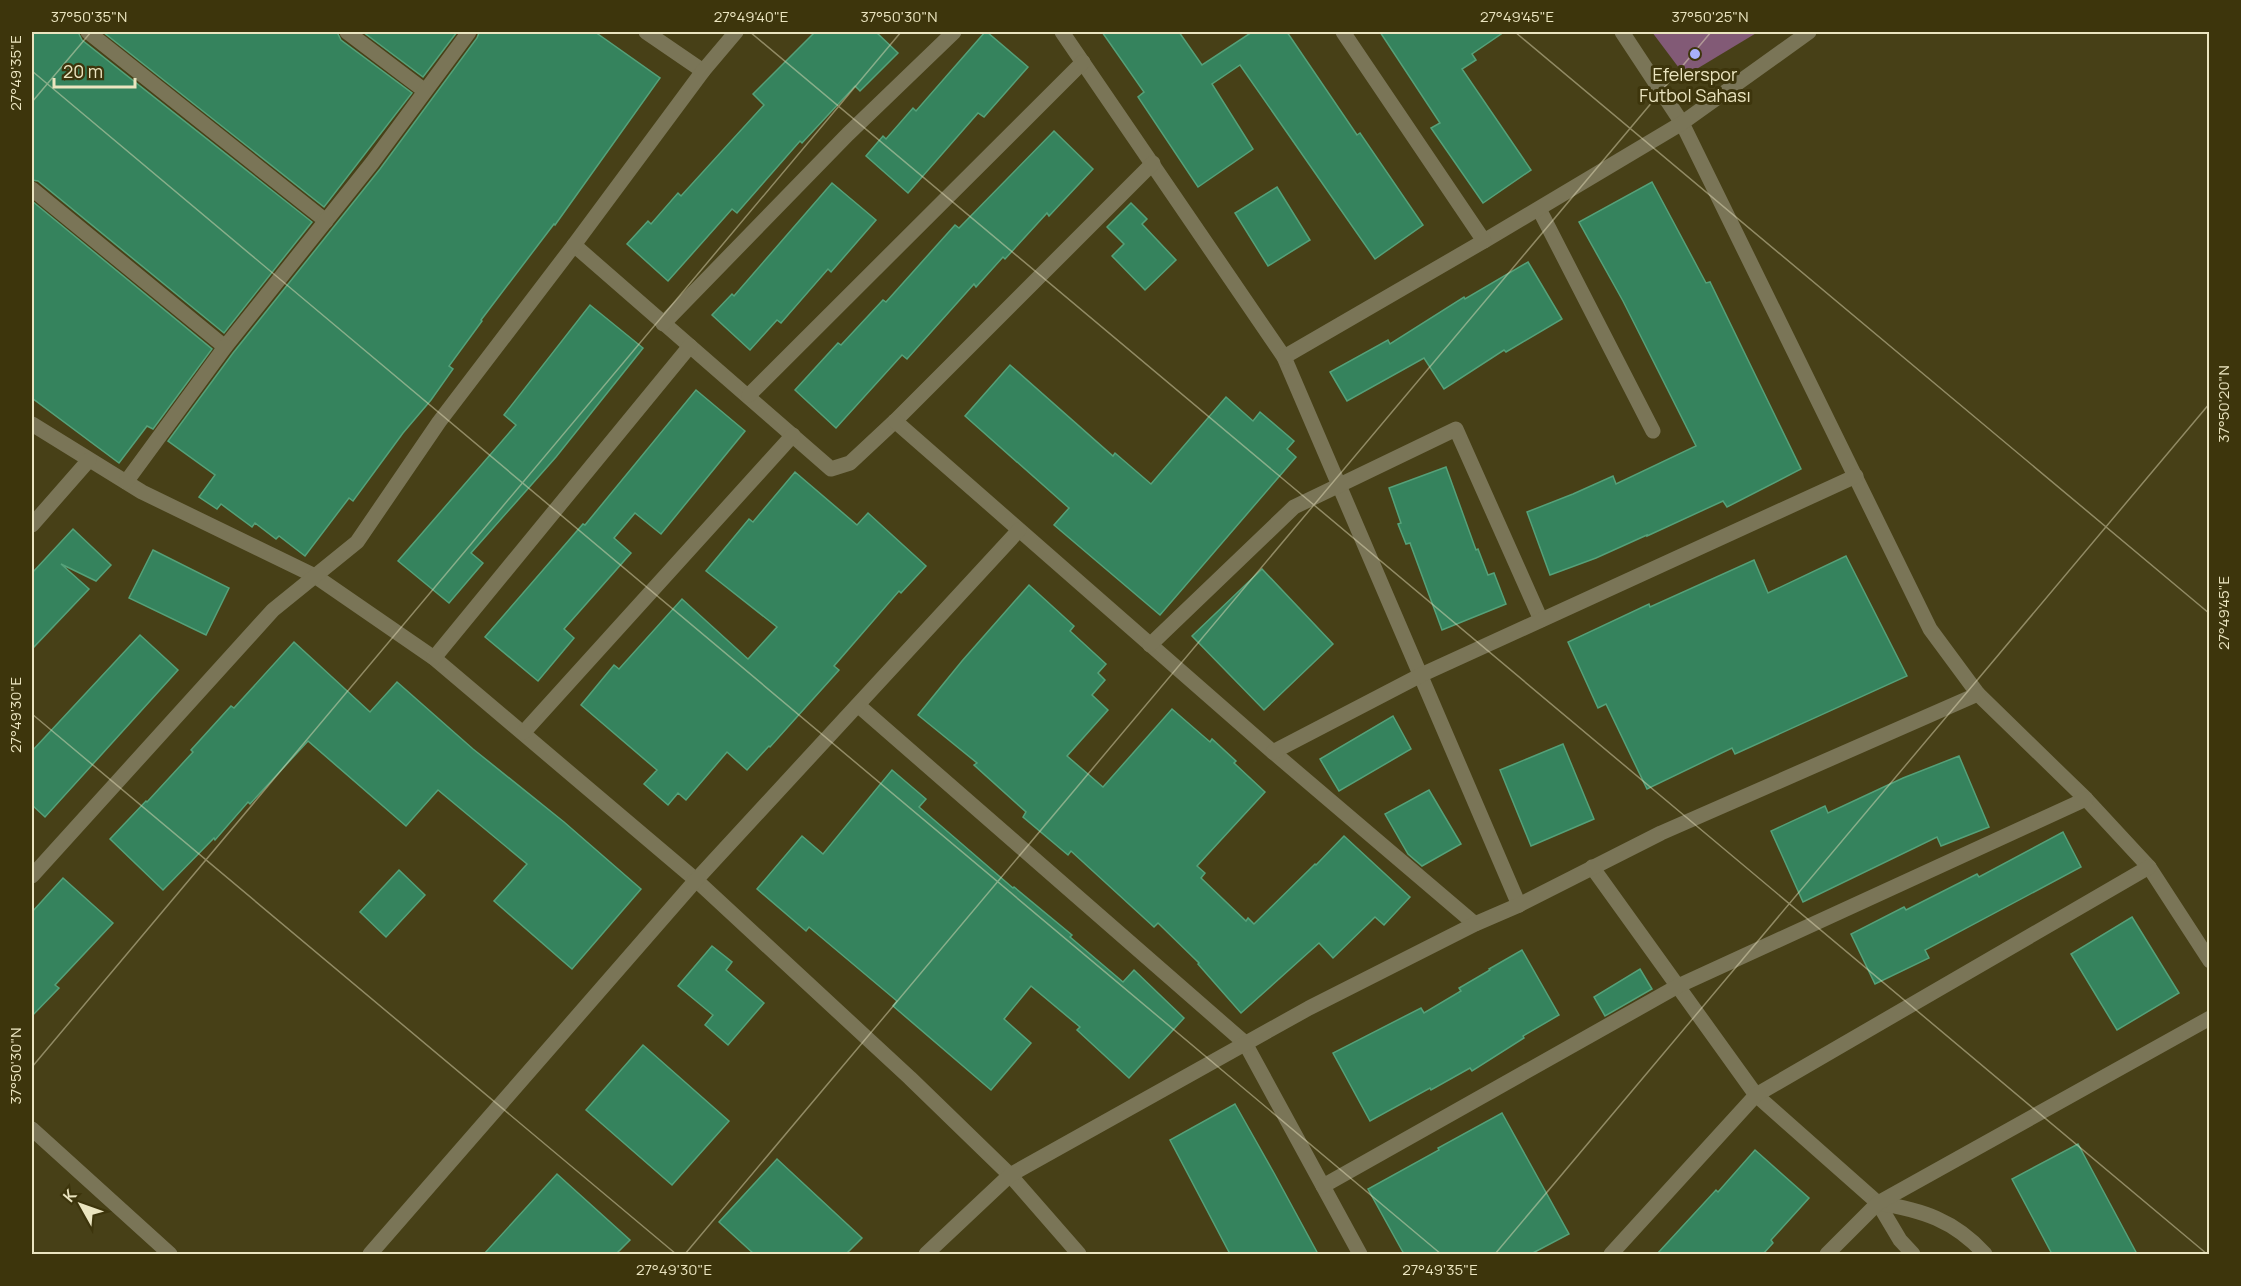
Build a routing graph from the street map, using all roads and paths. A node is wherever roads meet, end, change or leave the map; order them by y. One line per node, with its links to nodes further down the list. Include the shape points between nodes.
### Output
1 (88, 32): 18 (street)
2 (347, 32): 13 (street)
3 (469, 32): 13 (street)
4 (646, 32): 12 (street)
5 (736, 32): 12 (street)
6 (954, 32): 21 (street, via 848,134)
7 (1062, 32): 11 (street)
8 (1343, 32): 19 (street)
9 (1622, 32): 14 (street)
10 (1809, 32): 14 (street)
11 (1083, 62): 15 (street); 25 (street)
12 (703, 71): 20 (street)
13 (425, 91): 18 (street)
14 (1682, 123): 17 (street); 31 (street)
15 (1153, 163): 24 (street); 26 (street)
16 (32, 189): 23 (street)
17 (1539, 209): 19 (street); 28 (street)
18 (326, 221): 23 (street)
19 (1484, 242): 24 (street)
20 (574, 245): 21 (street); 36 (street, via 439,422 357,542)
21 (663, 324): 22 (street)
22 (690, 346): 25 (street); 39 (street)
23 (225, 347): 32 (street)
24 (1284, 357): 33 (street)
25 (749, 395): 29 (street)
26 (895, 421): 29 (street, via 850,463 831,469); 35 (street)
27 (32, 424): 30 (street)
28 (1653, 431)
29 (793, 435): 43 (street)
30 (89, 460): 32 (street); 34 (street)
31 (1856, 476): 37 (street); 41 (street, via 1930,629)
32 (126, 482): 36 (street)
33 (1339, 484): 37 (street, via 1456,429); 38 (street, via 1294,507); 40 (street)
34 (32, 525)
35 (1019, 530): 38 (street); 42 (street)
36 (315, 576): 39 (street); 48 (street, via 273,610)
37 (1541, 620): 40 (street)
38 (1150, 645): 44 (street)
39 (434, 658): 43 (street)
40 (1421, 675): 44 (street); 50 (street)
41 (1978, 694): 45 (street); 46 (street)
42 (859, 706): 49 (street); 55 (street)
43 (524, 732): 49 (street)
44 (1273, 752): 51 (street)
45 (2086, 799): 47 (street); 53 (street)
46 (1592, 867): 50 (street); 53 (street)
47 (2149, 867): 52 (street); 56 (street)
48 (32, 876)
49 (696, 880): 58 (street); 62 (street)
50 (1519, 905): 51 (street)
51 (1475, 924): 55 (street)
52 (2210, 961)
53 (1678, 986): 56 (street); 59 (street)
54 (2210, 1018): 60 (street)
55 (1245, 1043): 58 (street); 59 (street)
56 (1756, 1095): 60 (street); 66 (street)
57 (32, 1129): 61 (street)
58 (1010, 1174): 63 (street); 64 (street)
59 (1323, 1186): 65 (street)
60 (1878, 1203): 67 (street); 68 (street); 69 (street, via 1909,1208 1947,1222)
61 (170, 1254)
62 (370, 1254)
63 (926, 1254)
64 (1079, 1254)
65 (1360, 1254)
66 (1611, 1254)
67 (1827, 1254)
68 (1913, 1254)
69 (1985, 1254)

